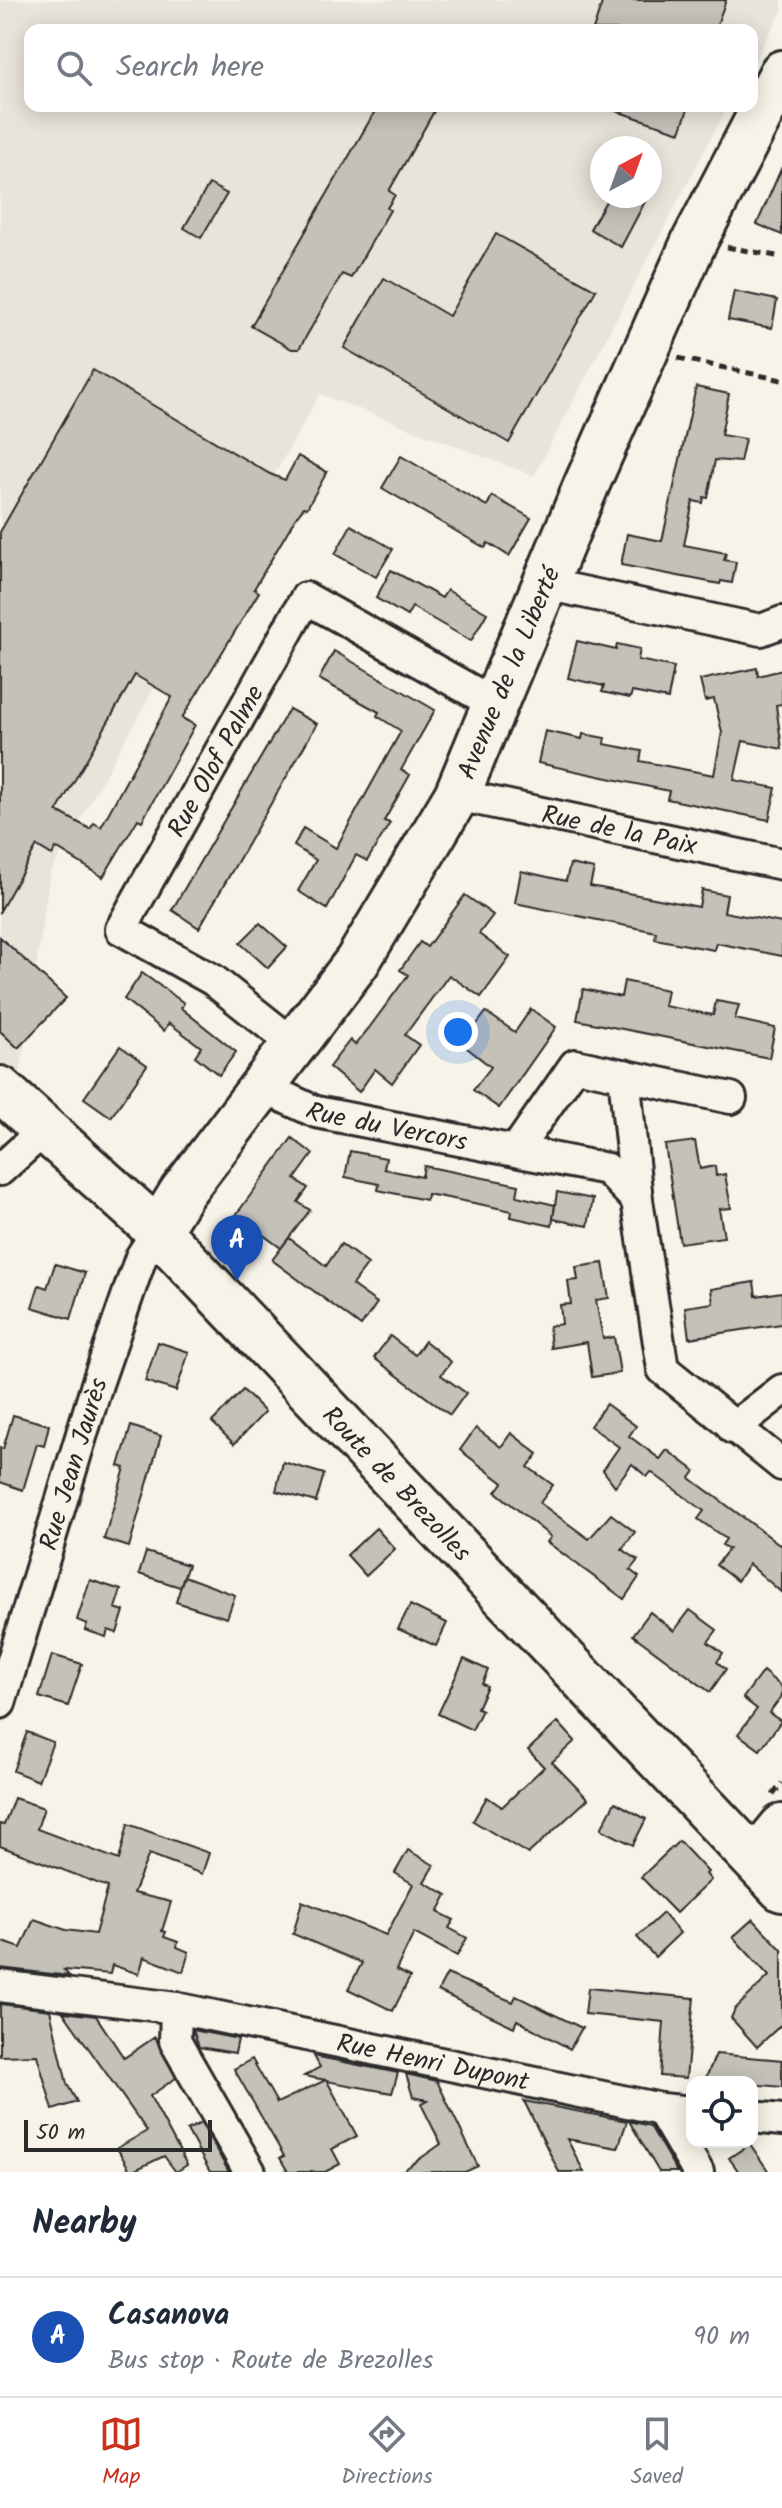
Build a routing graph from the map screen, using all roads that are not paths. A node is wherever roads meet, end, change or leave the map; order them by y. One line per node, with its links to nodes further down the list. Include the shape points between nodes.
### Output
1 (782, 73): 2 (street, Avenue de la Liberté, via 694,242)
2 (545, 584): 3 (street, via 761,630); 4 (street, Avenue de la Liberté)
3 (782, 622)
4 (495, 704): 5 (street, Avenue de la Liberté); 7 (street, Rue Olof Palme, via 306,598 121,929 213,980)
5 (457, 795): 6 (street, Rue de la Paix); 7 (street, Avenue de la Liberté, via 357,962)
6 (782, 864)
7 (296, 1046): 9 (street, Avenue de la Liberté)
8 (624, 1075): 11 (street); 13 (street, via 575,1065); 15 (street)
9 (262, 1087): 13 (street, Rue du Vercors, via 316,1112); 16 (street, Avenue de la Liberté)
10 (0, 1089): 12 (street, Route de Brezolles)
11 (731, 1098)
12 (44, 1130): 14 (street); 16 (street, Route de Brezolles)
13 (516, 1150): 15 (street, Rue du Vercors, via 607,1169)
14 (0, 1170)
15 (637, 1200): 18 (street, via 663,1369)
16 (158, 1231): 20 (street, Rue Jean Jaurès, via 141,1257 98,1381); 21 (street, Route de Brezolles)
17 (782, 1390): 18 (street)
18 (733, 1428): 19 (street)
19 (782, 1465)
20 (0, 1703)
21 (773, 1858)
22 (0, 1986): 23 (street, Rue Henri Dupont)
23 (176, 2008): 24 (street, Rue Henri Dupont); 28 (street, via 175,2041)
24 (661, 2109): 25 (street, Rue Henri Dupont); 29 (street)
25 (686, 2111)
26 (758, 2118): 27 (street)
27 (782, 2120)
28 (250, 2172)
29 (698, 2172)

